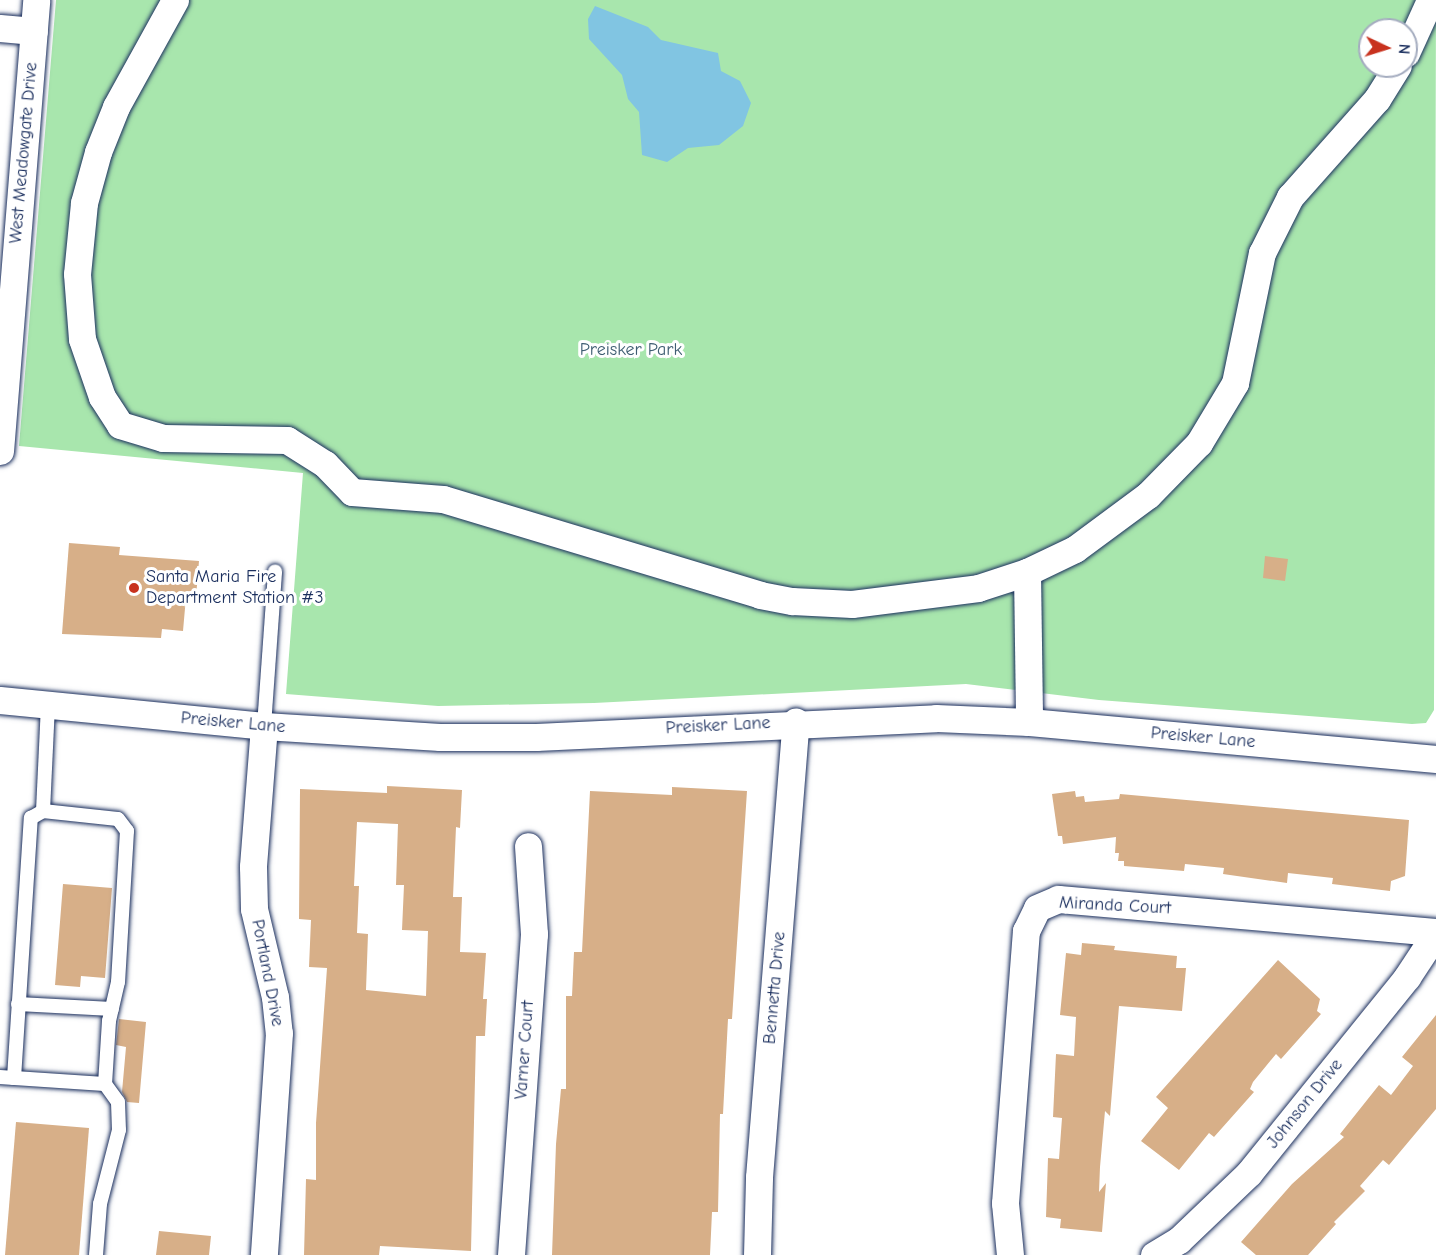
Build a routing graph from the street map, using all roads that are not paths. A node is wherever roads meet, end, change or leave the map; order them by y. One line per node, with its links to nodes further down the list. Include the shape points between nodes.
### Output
1 (36, 0): 6 (street, West Meadowgate Drive)
2 (175, 0): 11 (street, via 116,107 84,204 77,274 82,339 102,397 120,425 163,438 287,440 325,464 352,492 443,499 760,595 792,601 852,604 978,588)
3 (1430, 0): 4 (street)
4 (1418, 26)
5 (0, 28): 6 (street)
6 (34, 31): 8 (street, West Meadowgate Drive)
7 (1390, 78): 11 (street, via 1377,99 1290,197 1262,253 1235,383 1199,443 1148,495 1075,549)
8 (7, 270): 9 (street, West Meadowgate Drive)
9 (0, 451)
10 (275, 571): 16 (lane)
11 (1027, 572): 15 (street)
12 (0, 700): 13 (street, Preisker Lane)
13 (48, 705): 16 (street, Preisker Lane); 18 (lane)
14 (796, 722): 15 (street, Preisker Lane, via 936,718); 16 (street, Preisker Lane, via 536,737 440,737); 28 (street, Bennetta Drive, via 759,1177)
15 (1029, 722): 17 (street, Preisker Lane)
16 (264, 726): 26 (street, Portland Drive, via 253,867 254,909 275,997 279,1033)
17 (1436, 759)
18 (43, 811): 21 (lane, via 31,818); 22 (lane, via 118,819 127,831 118,982)
19 (528, 846): 27 (street, Varner Court, via 534,934)
20 (1436, 932): 29 (street, Miranda Court, via 1058,899 1037,908 1026,931 1006,1180); 30 (street, Johnson Drive, via 1407,978 1249,1173 1179,1240)
21 (18, 1004): 22 (lane); 23 (lane)
22 (112, 1009): 24 (lane)
23 (7, 1078): 24 (lane)
24 (105, 1084): 25 (lane, via 118,1102 119,1130 100,1204)
25 (96, 1255)
26 (264, 1255)
27 (511, 1255)
28 (757, 1255)
29 (1010, 1255)
30 (1154, 1255)

